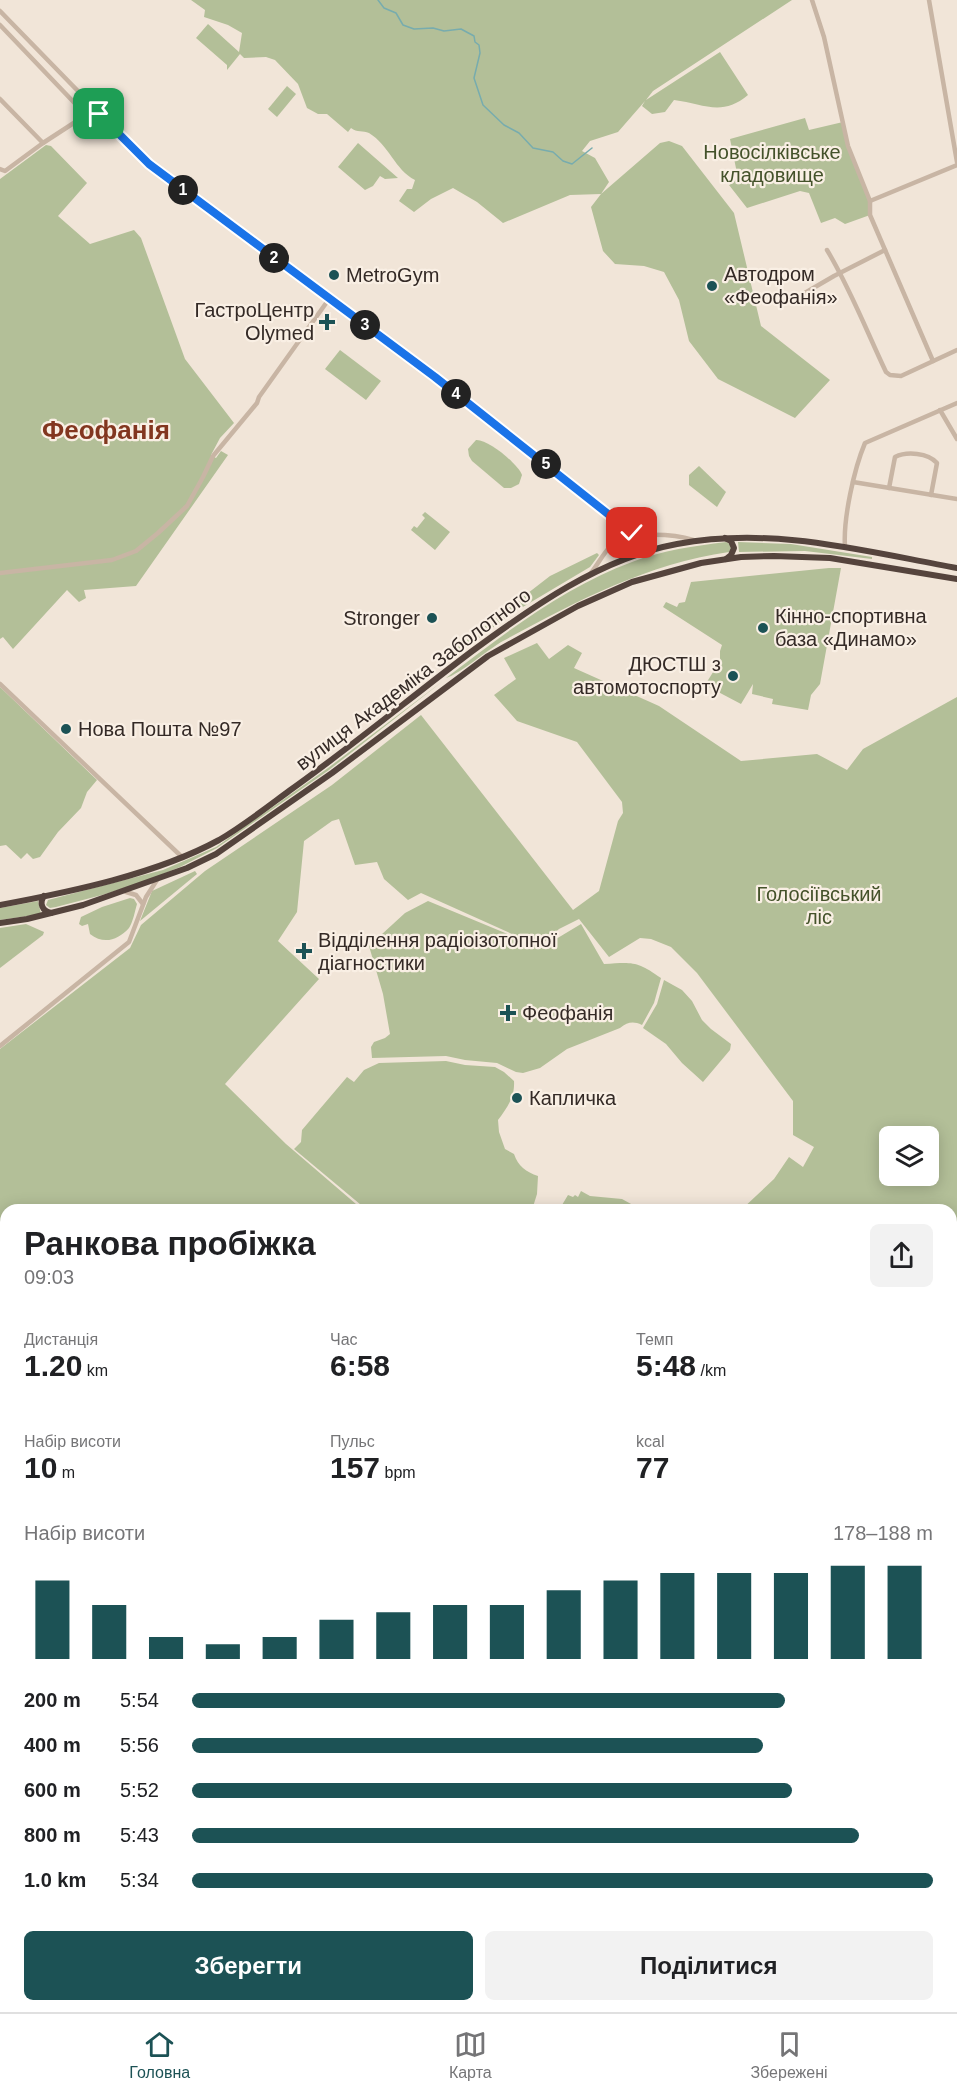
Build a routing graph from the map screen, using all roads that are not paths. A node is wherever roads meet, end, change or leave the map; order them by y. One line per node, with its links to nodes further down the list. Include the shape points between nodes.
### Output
1 (812, 0): 9 (street, via 848,146)
2 (929, 0): 7 (street)
3 (0, 11): 13 (street, via 149,164)
4 (0, 26): 6 (street, via 86,114)
5 (0, 99): 6 (street)
6 (43, 142): 8 (street, via 5,171)
7 (957, 164): 9 (street)
8 (1, 170)
9 (870, 201): 11 (street, via 870,215)
10 (827, 250): 12 (street)
11 (885, 250): 12 (street); 16 (street)
12 (841, 273): 14 (street); 16 (street, via 886,372 901,376)
13 (329, 299): 24 (street, via 494,422); 30 (street, via 257,403 213,456 187,506 158,533 136,551 112,560)
14 (791, 302)
15 (957, 350): 16 (street)
16 (933, 361)
17 (957, 403): 18 (street)
18 (940, 410): 19 (street); 20 (street, via 865,443)
19 (957, 439)
20 (853, 482): 21 (street); 27 (street)
21 (889, 488): 22 (street); 22 (street, via 895,457 915,454 937,463)
22 (931, 495): 23 (street)
23 (957, 499)
24 (634, 536): 26 (street, via 672,535); 31 (street, via 614,543)
25 (725, 538): 26 (highway, вулиця Академіка Заболотного); 27 (highway, вулиця Академіка Заболотного, via 782,538); 28 (highway, via 734,548)
26 (696, 541): 31 (highway, вулиця Академіка Заболотного, via 639,554)
27 (844, 547): 29 (highway, вулиця Академіка Заболотного)
28 (726, 559): 32 (highway, вулиця Академіка Заболотного, via 823,557); 35 (highway, вулиця Академіка Заболотного, via 632,582 514,640 462,673 345,764 239,839)
29 (957, 568)
30 (0, 573)
31 (584, 579): 34 (highway, вулиця Академіка Заболотного, via 510,624 234,830)
32 (957, 579)
33 (0, 684): 34 (street)
34 (183, 858): 37 (highway, вулиця Академіка Заболотного)
35 (157, 880): 36 (highway, вулиця Академіка Заболотного); 38 (street)
36 (126, 892): 38 (street, via 136,895); 40 (highway, вулиця Академіка Заболотного)
37 (44, 896): 39 (highway, вулиця Академіка Заболотного); 40 (highway, via 42,907)
38 (143, 904): 42 (street, via 129,942)
39 (0, 905)
40 (51, 913): 41 (highway, вулиця Академіка Заболотного)
41 (0, 923)
42 (0, 1046)

